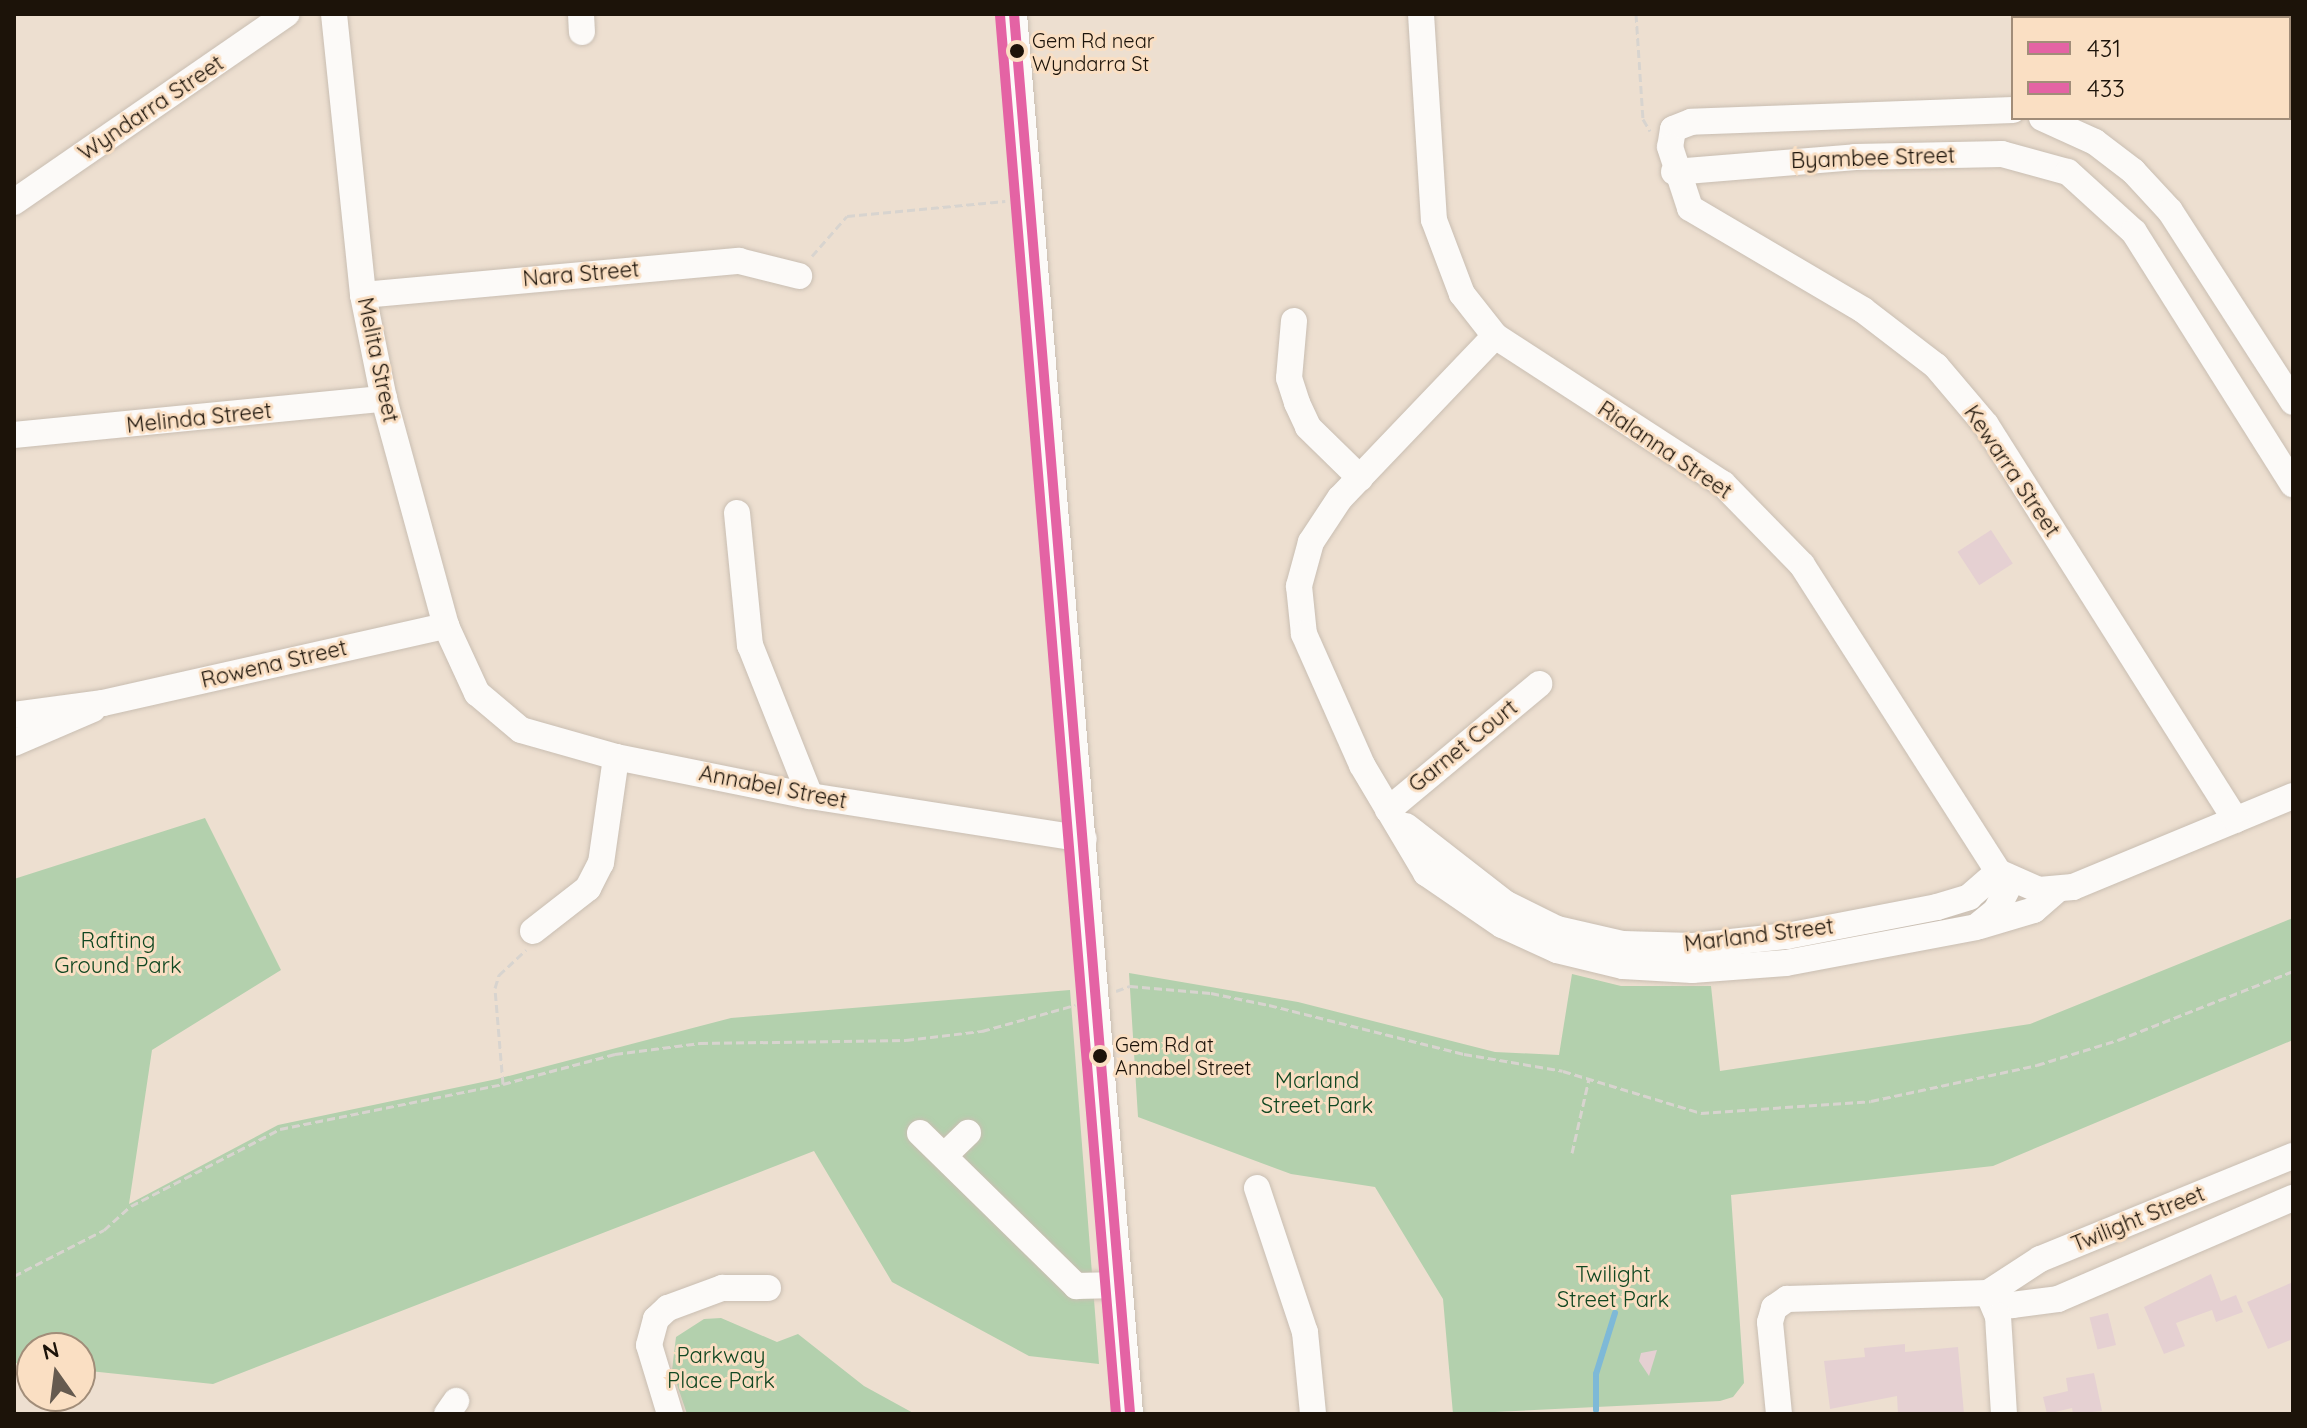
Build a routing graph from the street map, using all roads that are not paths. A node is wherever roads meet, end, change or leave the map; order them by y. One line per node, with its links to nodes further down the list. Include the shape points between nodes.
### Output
1 (287, 14): 8 (street, Wyndarra Street)
2 (334, 14): 10 (street, Melita Street)
3 (1014, 14): 32 (street)
4 (1421, 14): 12 (street, Rialanna Street, via 1434,220 1462,294)
5 (2011, 110): 7 (street, Byambee Street, via 1691,122 1673,129)
6 (2046, 120): 14 (street, via 2095,142 2133,171 2170,211)
7 (1674, 172): 16 (street, Byambee Street, via 1855,157 2002,154 2068,172 2134,232); 31 (street, Kewarra Street, via 1690,208 1863,310 1936,366 1986,425)
8 (14, 202)
9 (799, 276): 10 (street, Nara Street, via 739,261)
10 (363, 295): 13 (street, Melita Street)
11 (1294, 321): 18 (street, via 1289,378 1297,403 1308,427)
12 (1495, 336): 18 (street, Marland Street); 33 (street, Rialanna Street, via 1723,484 1802,565)
13 (384, 399): 17 (street, Melinda Street); 21 (street, Melita Street)
14 (2293, 402)
15 (2293, 413): 16 (street)
16 (2262, 432): 19 (street, Byambee Street)
17 (14, 435)
18 (1360, 478): 30 (street, Marland Street, via 1311,542 1299,586 1304,634 1362,765)
19 (2293, 484)
20 (737, 513): 28 (street, via 750,645)
21 (446, 626): 23 (street, Melita Street); 24 (street, Rowena Street)
22 (1539, 684): 30 (street, Garnet Court)
23 (477, 693): 27 (street, Annabel Street, via 521,730)
24 (103, 703): 25 (street, Rowena Street); 26 (street, Rowena Street, via 63,726)
25 (14, 715)
26 (14, 743)
27 (616, 757): 28 (street, Annabel Street); 36 (street, via 601,863 588,888)
28 (810, 796): 32 (street, Annabel Street)
29 (2293, 796): 31 (street, Marland Street)
30 (1388, 810): 33 (street, Marland Street, via 1505,903 1557,929 1623,944 1693,946 1802,933 1958,900); 35 (street, Marland Street, via 1426,873 1502,925 1557,950 1623,966 1692,970 1786,963)
31 (2236, 820): 34 (street, Marland Street)
32 (1084, 839): 43 (street)
33 (2004, 876): 34 (street); 35 (street, via 1996,911)
34 (2058, 889): 35 (street, Marland Street, via 2034,910)
35 (1976, 927)
36 (533, 931)
37 (920, 1133): 39 (street)
38 (968, 1133): 39 (street)
39 (945, 1155): 43 (street, via 1076,1286)
40 (2293, 1156): 45 (street, Twilight Street, via 2040,1259)
41 (1257, 1188): 48 (street, via 1305,1332)
42 (2293, 1198): 45 (street, Twilight Street, via 2058,1299 2012,1305)
43 (1118, 1285): 47 (street)
44 (768, 1288): 46 (street, via 722,1288 668,1308 656,1319 649,1345)
45 (1988, 1293): 49 (street, Twilight Street, via 1787,1299 1774,1308 1770,1322); 50 (street, via 1998,1316)
46 (670, 1414)
47 (1130, 1414)
48 (1313, 1414)
49 (1779, 1414)
50 (2004, 1414)

